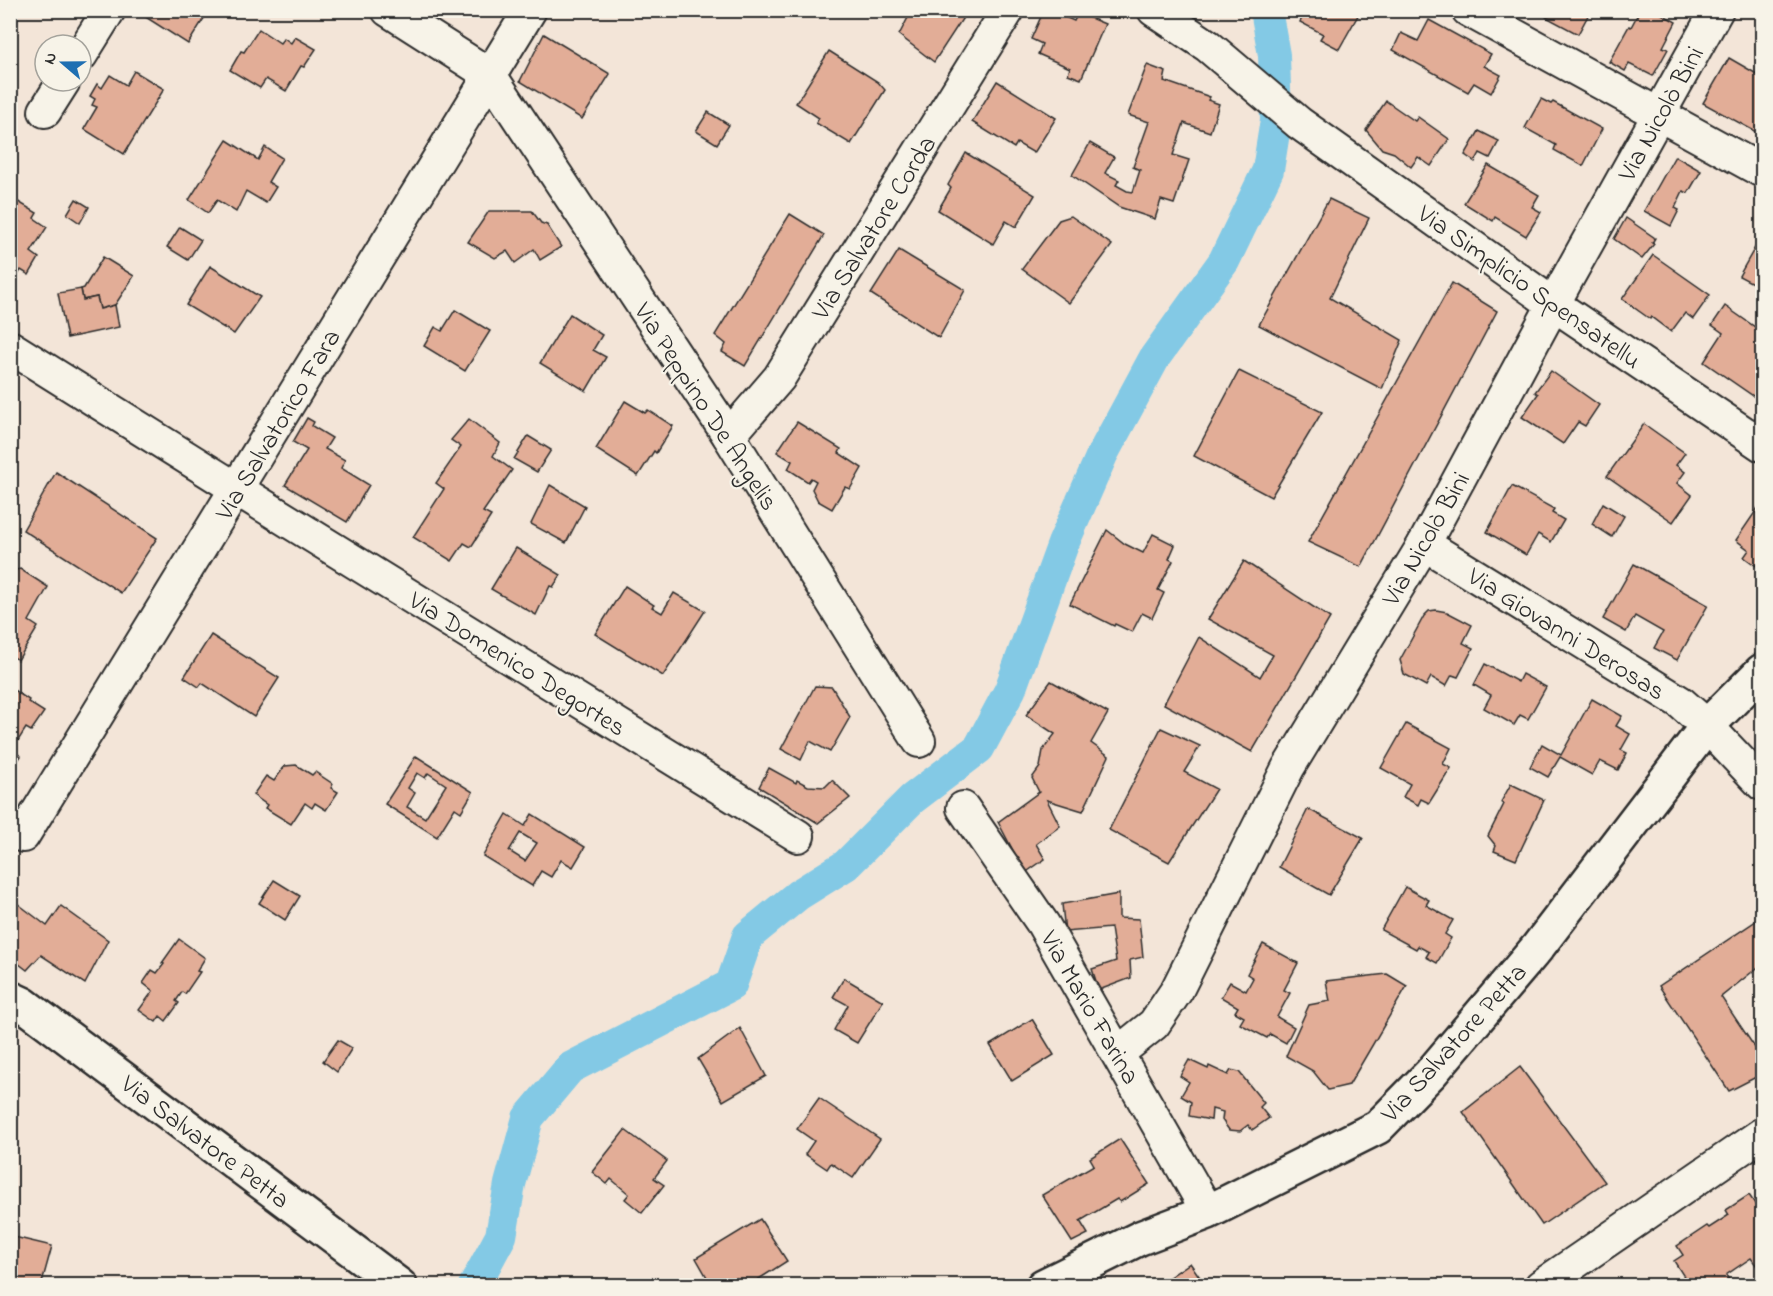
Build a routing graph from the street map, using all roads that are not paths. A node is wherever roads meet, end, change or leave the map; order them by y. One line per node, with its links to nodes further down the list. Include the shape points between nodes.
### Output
1 (109, 10): 8 (street)
2 (388, 10): 9 (street)
3 (530, 10): 9 (street, Via Salvatorico Fara)
4 (1008, 10): 16 (street, Via Salvatore Corda, via 779,378)
5 (1154, 10): 14 (street, Via Simplicio Spensatellu, via 1208,46 1299,123)
6 (1468, 10): 12 (street)
7 (1717, 10): 12 (street, Via Nicolò Bini)
8 (93, 36)
9 (490, 75): 16 (street, Via Peppino De Angelis); 18 (street, Via Salvatorico Fara)
10 (56, 93): 11 (street)
11 (45, 111)
12 (1659, 114): 13 (street); 14 (street, Via Nicolò Bini)
13 (1762, 171)
14 (1553, 304): 17 (street, Via Simplicio Spensatellu); 19 (street, Via Nicolò Bini)
15 (10, 347): 18 (street, Via Domenico Degortes)
16 (729, 436): 22 (street, Via Peppino De Angelis)
17 (1762, 445)
18 (237, 490): 25 (street, Via Salvatorico Fara); 26 (street, Via Domenico Degortes)
19 (1424, 544): 21 (street, Via Giovanni Derosas, via 1680,702); 28 (street, Via Nicolò Bini, via 1288,768 1177,990 1154,1024)
20 (1762, 671): 21 (street, Via Salvatore Petta)
21 (1707, 726): 23 (street, Via Giovanni Derosas); 30 (street, Via Salvatore Petta, via 1537,948 1431,1073 1378,1127)
22 (919, 741)
23 (1762, 784)
24 (963, 808): 28 (street, Via Mario Farina, via 1043,924)
25 (23, 836)
26 (798, 836)
27 (10, 998): 31 (street, Via Salvatore Petta)
28 (1118, 1053): 30 (street, Via Mario Farina)
29 (1762, 1134): 33 (street)
30 (1208, 1212): 32 (street, Via Salvatore Petta, via 1140,1238)
31 (400, 1286)
32 (1043, 1286)
33 (1541, 1286)

